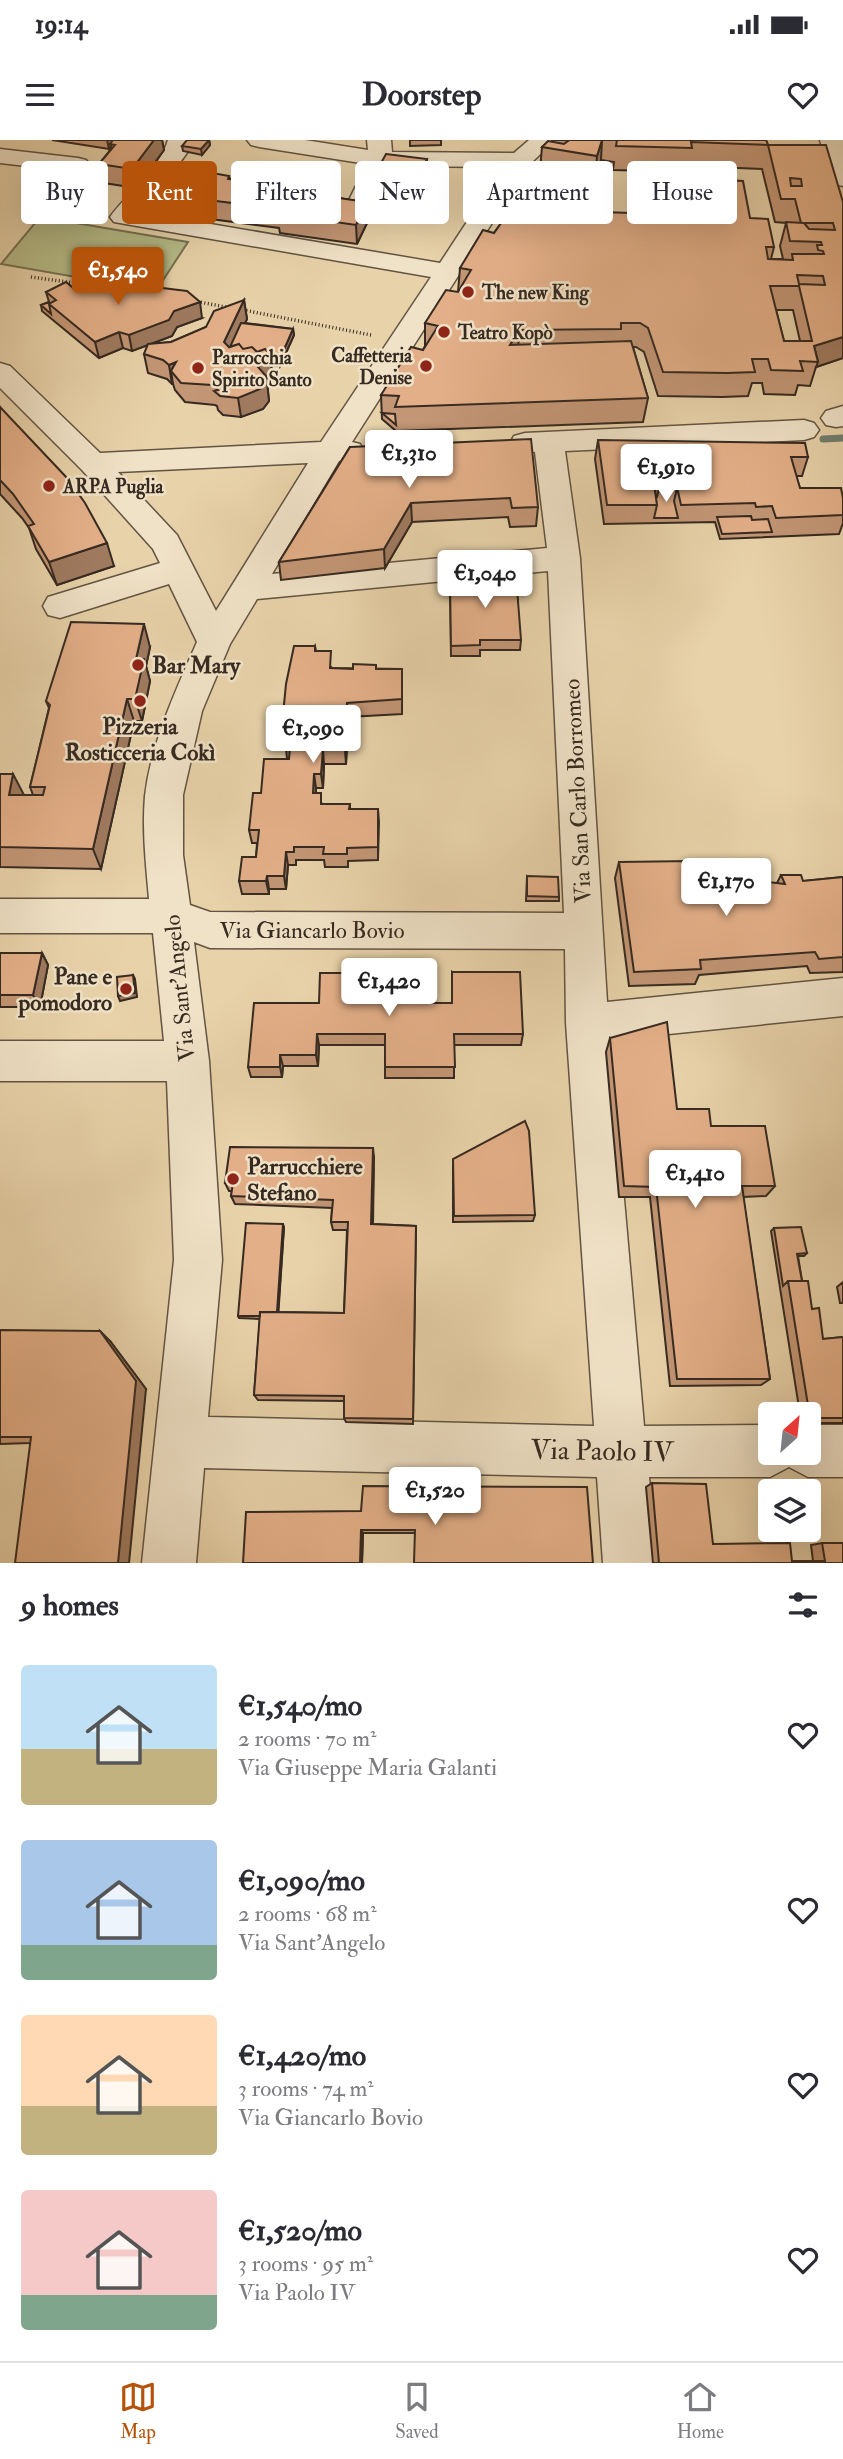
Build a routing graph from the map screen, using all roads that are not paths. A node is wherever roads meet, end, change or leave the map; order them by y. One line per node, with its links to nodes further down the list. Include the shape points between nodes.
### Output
1 (180, 140): 11 (street)
2 (543, 140): 9 (street, Via Sant'Angelo)
3 (832, 140): 12 (street)
4 (272, 141): 5 (street)
5 (352, 147): 6 (street)
6 (380, 150): 7 (street); 13 (street, via 357,209)
7 (453, 150): 9 (street)
8 (0, 156): 10 (street)
9 (520, 160): 15 (street, Via Sant'Angelo)
10 (43, 161)
11 (169, 161)
12 (843, 178)
13 (341, 206)
14 (164, 224): 15 (street)
15 (447, 272): 21 (street, Via Sant'Angelo)
16 (0, 372): 22 (street)
17 (804, 430): 18 (street)
18 (549, 442): 19 (street); 23 (street, Via San Carlo Borromeo)
19 (494, 445)
20 (371, 450): 21 (street)
21 (330, 452): 22 (street); 25 (street, Via Sant'Angelo)
22 (93, 463): 24 (street, via 166,542)
23 (564, 558): 25 (street); 30 (street, Via San Carlo Borromeo)
24 (179, 569): 26 (street); 27 (street)
25 (246, 588): 27 (street, Via Sant'Angelo)
26 (60, 606)
27 (214, 642): 29 (street, Via Sant'Angelo, via 184,711 164,795 164,855)
28 (0, 916): 29 (street, Via Giancarlo Bovio)
29 (172, 916): 30 (street, Via Giancarlo Bovio, via 210,930); 34 (street, Via Sant'Angelo)
30 (585, 930): 32 (street, Via San Carlo Borromeo)
31 (843, 997): 32 (street)
32 (587, 1023): 39 (street, Via San Carlo Borromeo)
33 (0, 1061): 34 (street)
34 (188, 1061): 35 (street, Via Sant'Angelo, via 198,1260)
35 (181, 1442): 39 (street, Via Paolo IV); 40 (street, Via Sant'Angelo)
36 (758, 1451): 39 (street, Via Paolo IV)
37 (821, 1451): 38 (street)
38 (843, 1451)
39 (623, 1452): 41 (street, Via San Carlo Borromeo)
40 (169, 1563)
41 (630, 1563)

